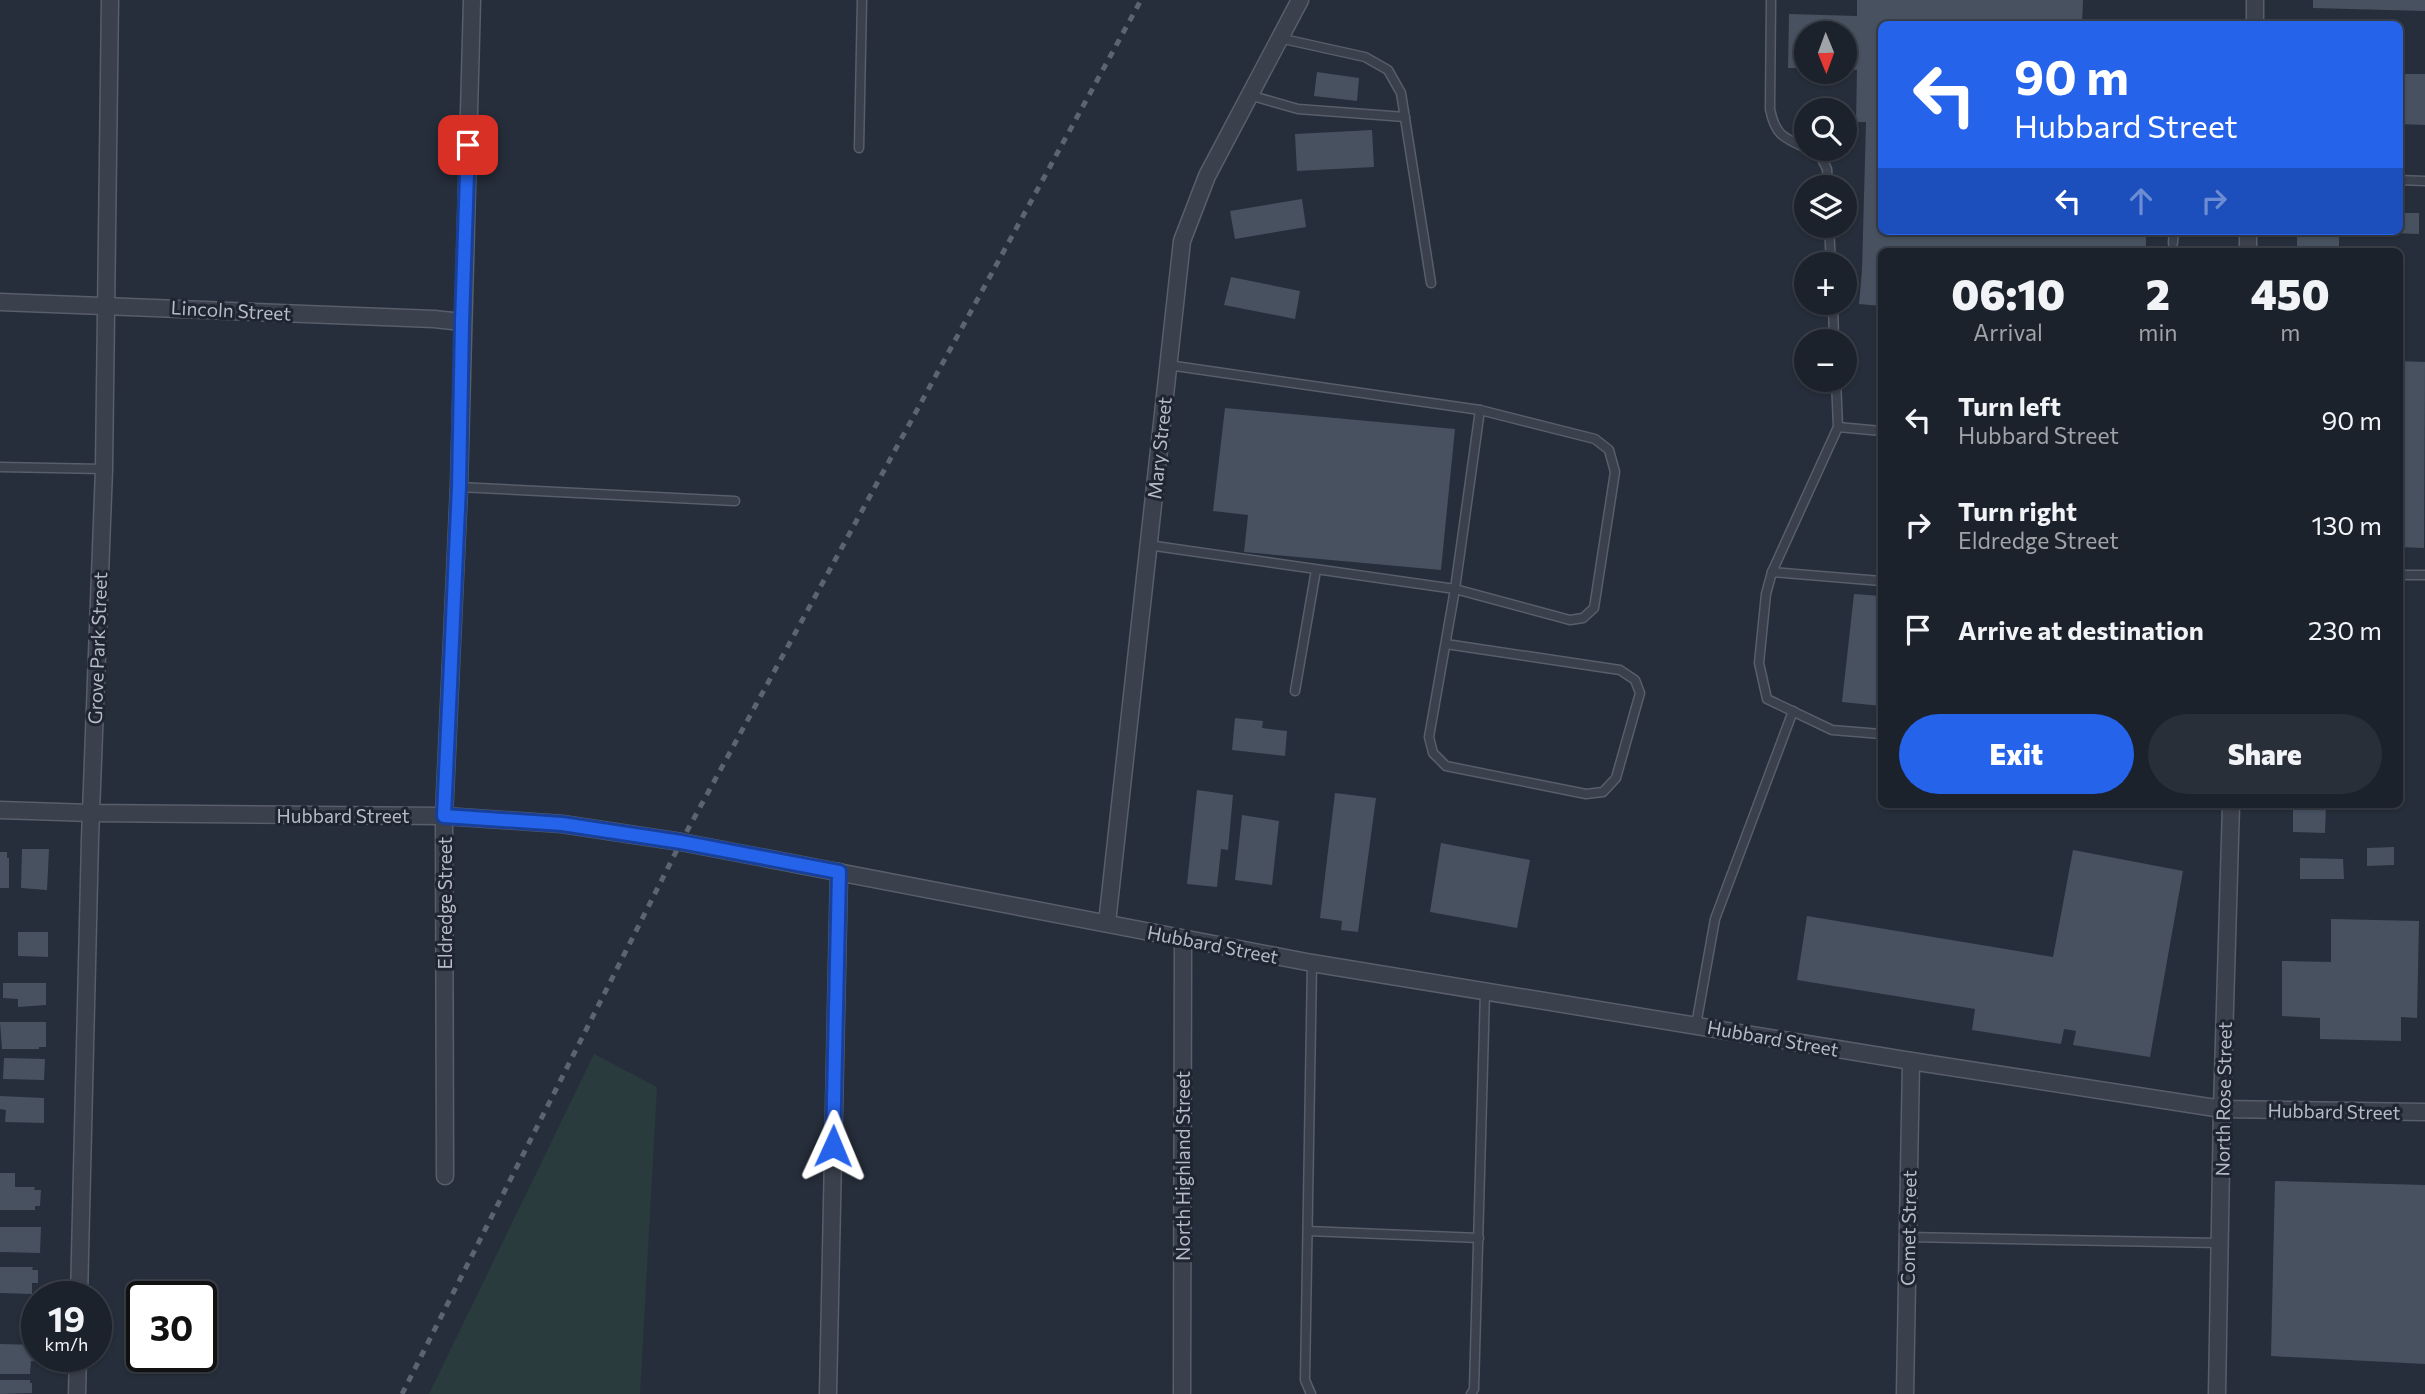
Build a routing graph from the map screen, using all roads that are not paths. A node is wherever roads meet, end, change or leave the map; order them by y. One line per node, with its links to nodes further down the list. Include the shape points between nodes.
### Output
1 (110, 0): 19 (street, Grove Park Street)
2 (472, 0): 20 (street, Eldredge Street)
3 (862, 0): 12 (lane)
4 (1300, 0): 8 (street, Mary Street)
5 (1771, 0): 11 (lane, via 1770,109 1773,126)
6 (2255, 0): 7 (street)
7 (2255, 21)
8 (1279, 38): 9 (street, Mary Street); 10 (lane, via 1365,57 1388,70 1401,93)
9 (1249, 94): 10 (lane, via 1297,109); 21 (street, Mary Street, via 1182,241)
10 (1405, 117): 17 (lane)
11 (1794, 142)
12 (859, 148)
13 (2403, 180): 14 (lane)
14 (2425, 181)
15 (2174, 235): 16 (lane)
16 (2173, 243)
17 (1431, 283)
18 (0, 302): 19 (street, Lincoln Street)
19 (105, 305): 20 (street, Lincoln Street); 27 (street, Grove Park Street)
20 (462, 322): 28 (street, Eldredge Street)
21 (1168, 365): 23 (lane); 30 (street, Mary Street)
22 (1837, 392): 24 (lane)
23 (1480, 410): 36 (lane); 36 (lane, via 1595,439 1609,450 1615,472 1594,608 1583,618 1570,621)
24 (1838, 427): 25 (lane); 32 (lane)
25 (1878, 431)
26 (0, 467): 27 (lane)
27 (103, 469): 43 (street, Grove Park Street)
28 (459, 487): 29 (lane); 44 (street, Eldredge Street)
29 (735, 501)
30 (1148, 545): 31 (lane); 46 (street, Mary Street)
31 (1316, 570): 36 (lane); 38 (lane)
32 (1772, 572): 35 (lane); 39 (lane, via 1759,663 1767,699)
33 (2403, 575): 34 (lane)
34 (2425, 575)
35 (1878, 581)
36 (1455, 589): 37 (lane)
37 (1446, 645): 37 (lane, via 1429,737 1433,753 1446,766 1586,794 1603,792 1616,778 1640,693 1635,680 1620,670)
38 (1295, 691)
39 (1793, 711): 40 (lane, via 1832,730); 50 (lane, via 1715,919)
40 (1878, 734)
41 (2231, 808): 52 (street, North Rose Street)
42 (0, 810): 43 (street, Hubbard Street)
43 (91, 813): 44 (street, Hubbard Street); 59 (street, Grove Park Street)
44 (444, 816): 45 (street, Hubbard Street, via 562,824); 54 (street, Eldredge Street)
45 (839, 872): 46 (street, Hubbard Street); 62 (street)
46 (1107, 923): 47 (street, Hubbard Street)
47 (1183, 939): 48 (street, Hubbard Street); 63 (street, North Highland Street)
48 (1312, 963): 49 (street, Hubbard Street); 55 (lane)
49 (1485, 992): 50 (street, Hubbard Street); 57 (lane)
50 (1696, 1025): 51 (street, Hubbard Street)
51 (1911, 1061): 52 (street, Hubbard Street); 56 (street, Comet Street)
52 (2222, 1109): 53 (street, Hubbard Street); 58 (street, North Rose Street)
53 (2425, 1112)
54 (445, 1176)
55 (1308, 1231): 57 (lane); 64 (lane, via 1305,1380)
56 (1908, 1237): 58 (lane); 66 (street, Comet Street)
57 (1479, 1238): 65 (lane)
58 (2220, 1243): 67 (street, North Rose Street)
59 (79, 1281)
60 (78, 1372): 61 (street)
61 (77, 1394)
62 (828, 1394)
63 (1181, 1394)
64 (1311, 1394)
65 (1471, 1394)
66 (1905, 1394)
67 (2217, 1394)

